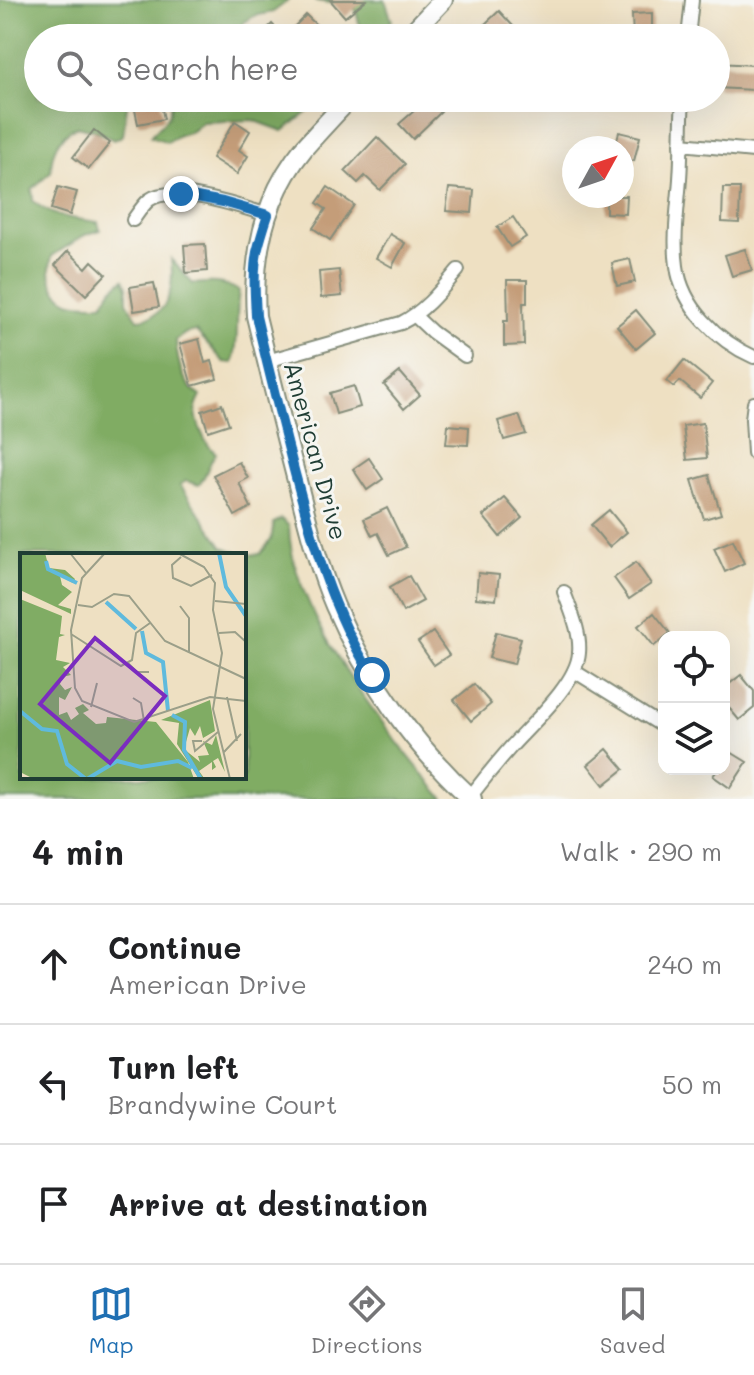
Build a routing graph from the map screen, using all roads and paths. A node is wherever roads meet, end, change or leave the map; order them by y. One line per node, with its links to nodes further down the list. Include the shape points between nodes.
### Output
1 (443, 0): 3 (street)
2 (692, 0): 4 (street)
3 (420, 24)
4 (689, 24)
5 (337, 112): 9 (street, American Drive, via 303,150 273,197)
6 (682, 112): 7 (street)
7 (681, 144): 8 (street); 14 (street, via 678,272 710,329)
8 (754, 151)
9 (268, 215): 10 (street, via 192,195 167,194 148,201); 15 (street, American Drive, via 254,284)
10 (133, 220)
11 (458, 270): 12 (street)
12 (415, 316): 13 (street); 15 (street)
13 (465, 356)
14 (754, 357)
15 (267, 361): 21 (street, American Drive, via 313,544 335,605 386,700)
16 (754, 403): 17 (street)
17 (754, 453)
18 (564, 592): 19 (street, via 579,642)
19 (574, 671): 20 (street); 21 (street)
20 (658, 723)
21 (471, 798)

